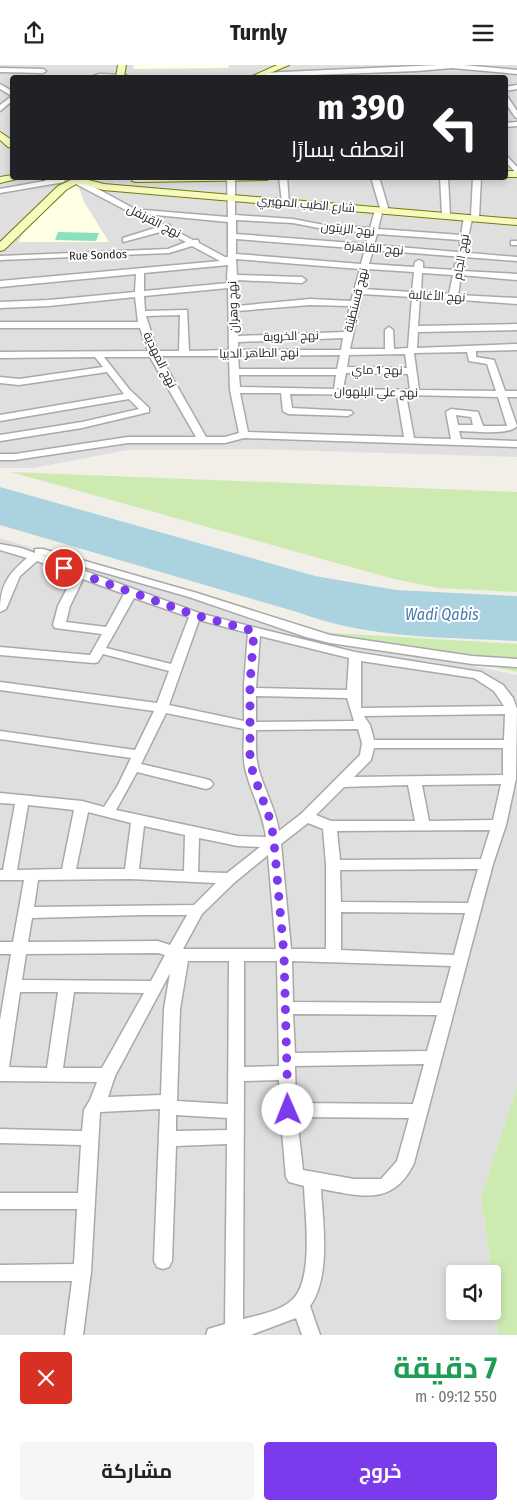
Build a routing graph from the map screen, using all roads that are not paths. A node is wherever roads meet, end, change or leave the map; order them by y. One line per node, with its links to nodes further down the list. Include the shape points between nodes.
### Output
1 (50, 65): 7 (street)
2 (285, 65): 11 (street)
3 (347, 65): 8 (street)
4 (418, 67): 5 (street); 8 (street)
5 (453, 67): 9 (street)
6 (0, 70): 7 (street)
7 (43, 71): 10 (street)
8 (339, 71): 12 (street)
9 (517, 72)
10 (38, 75)
11 (260, 75)
12 (274, 75)
13 (10, 100): 15 (street)
14 (508, 102): 16 (street)
15 (0, 109)
16 (517, 116)
17 (508, 160): 18 (street)
18 (517, 172)
19 (78, 180): 25 (street); 27 (street, شارع الطيب المهيري, via 95,185); 30 (street, نهج القرنفل)
20 (231, 180): 27 (street, نهج وهران)
21 (283, 180): 28 (street)
22 (377, 180): 29 (street, نهج قسنطينة)
23 (444, 180): 31 (street)
24 (477, 180): 32 (street, نهج الجام)
25 (61, 181): 26 (street); 41 (street)
26 (0, 191)
27 (232, 197): 28 (street, شارع الطيب المهيري); 33 (street, نهج وهران)
28 (286, 202): 29 (street, شارع الطيب المهيري)
29 (382, 210): 31 (street, شارع الطيب المهيري); 36 (street, نهج قسنطينة)
30 (136, 211): 33 (street, نهج الزيتون); 35 (street, نهج القرنفل)
31 (446, 215): 32 (street, شارع الطيب المهيري)
32 (471, 218): 34 (street, شارع الطيب المهيري); 38 (street, نهج الجام)
33 (232, 219): 36 (street, نهج الزيتون, via 293,221); 37 (street, نهج وهران)
34 (517, 222)
35 (168, 227): 39 (street); 40 (street, نهج القرنفل)
36 (374, 231): 38 (street, نهج الزيتون); 42 (street, نهج قسنطينة)
37 (232, 236): 42 (street, نهج القاهرة); 46 (street, نهج وهران)
38 (464, 238): 44 (street, نهج الجام)
39 (126, 240)
40 (196, 242): 45 (street, Rue Sondos, via 169,251 129,255); 46 (street, نهج القرنفل, via 224,259)
41 (0, 248)
42 (370, 248): 43 (street, نهج القاهرة); 48 (street, نهج قسنطينة)
43 (420, 252): 44 (street, نهج القاهرة); 49 (street)
44 (461, 255): 47 (street, نهج القاهرة); 51 (street, نهج الجام)
45 (0, 258)
46 (231, 259): 48 (street); 50 (street); 54 (street, نهج وهران)
47 (517, 259)
48 (364, 266): 49 (street); 56 (street, نهج قسنطينة)
49 (418, 270): 51 (street); 58 (street)
50 (140, 272): 55 (street); 57 (street, نهج المهدية)
51 (458, 272): 52 (street); 59 (street, نهج الجام)
52 (517, 277)
53 (302, 280): 54 (street)
54 (232, 281): 57 (street); 63 (street, نهج وهران)
55 (0, 284)
56 (358, 291): 58 (street, نهج الأغالبة); 61 (street, نهج قسنطينة)
57 (140, 293): 62 (street); 64 (street, نهج المهدية)
58 (416, 295): 59 (street, نهج الأغالبة); 68 (street)
59 (453, 297): 60 (street, نهج الأغالبة)
60 (517, 301)
61 (355, 304): 63 (street, via 310,302); 70 (street, نهج قسنطينة)
62 (0, 305)
63 (232, 309): 71 (street, نهج وهران)
64 (141, 314): 66 (street, نهج المهدية); 79 (street, via 184,312)
65 (0, 325): 66 (street)
66 (143, 325): 78 (street, نهج المهدية)
67 (517, 327): 68 (street)
68 (413, 329): 75 (street)
69 (389, 330): 74 (street)
70 (347, 335): 71 (street, نهج الخروبة); 76 (street, نهج قسنطينة)
71 (234, 339): 77 (street, نهج وهران)
72 (517, 347): 73 (street, نهج الطاهر الدبيا)
73 (471, 349): 75 (street, نهج الطاهر الدبيا); 92 (street, via 472,359 491,362)
74 (390, 351): 75 (street, نهج الطاهر الدبيا); 76 (street, نهج الطاهر الدبيا)
75 (410, 351): 84 (street)
76 (344, 352): 77 (street, نهج الطاهر الدبيا); 83 (street, نهج قسنطينة)
77 (234, 353): 79 (street, نهج الطاهر الدبيا); 85 (street, نهج وهران)
78 (154, 354): 79 (street, نهج الطاهر الدبيا); 81 (street, نهج الطاهر الدبيا); 101 (street, نهج المهدية)
79 (184, 354)
80 (0, 355): 81 (street, نهج الطاهر الدبيا)
81 (98, 355): 82 (street)
82 (109, 369): 86 (street, via 18,382); 94 (street)
83 (341, 371): 84 (street, نهج 1 ماي); 85 (street, نهج 1 ماي); 89 (street, نهج قسنطينة)
84 (413, 371): 91 (street)
85 (234, 372): 87 (street, نهج وهران)
86 (0, 380)
87 (235, 390): 88 (street, نهج علي البلهوان); 99 (street, نهج وهران)
88 (286, 391): 89 (street, نهج علي البلهوان); 95 (street, via 288,411)
89 (338, 391): 90 (street, نهج علي البلهوان)
90 (401, 393): 91 (street, نهج علي البلهوان); 102 (street)
91 (415, 393): 92 (street, نهج علي البلهوان)
92 (501, 393): 93 (street, نهج علي البلهوان); 98 (street, via 512,427)
93 (517, 393)
94 (131, 396): 96 (street); 100 (street, via 147,410 82,425)
95 (348, 413)
96 (0, 418)
97 (453, 428): 98 (street); 98 (street, via 451,412 471,412 475,414); 103 (street)
98 (479, 429)
99 (244, 435): 101 (street, via 233,439); 102 (street)
100 (0, 438)
101 (203, 440): 105 (street, via 102,442)
102 (410, 441): 103 (street)
103 (457, 442): 104 (street)
104 (517, 444)
105 (0, 457)
106 (0, 540): 120 (street, via 193,595 310,635 454,658)
107 (0, 547): 108 (street)
108 (35, 557): 109 (street); 110 (street)
109 (14, 573): 111 (street); 113 (street)
110 (80, 574): 112 (street); 115 (street, via 64,606 59,625)
111 (0, 575)
112 (131, 593): 114 (street); 115 (street)
113 (0, 609)
114 (195, 615): 116 (street); 121 (street)
115 (111, 631): 117 (street)
116 (254, 631): 119 (street); 123 (street)
117 (100, 650): 118 (street, via 94,659); 121 (street)
118 (0, 651)
119 (355, 657): 124 (street); 126 (street, via 459,671 485,678 508,699)
120 (517, 663)
121 (174, 669): 125 (street)
122 (0, 686): 125 (street)
123 (250, 692): 124 (street); 129 (street)
124 (354, 694): 127 (street)
125 (162, 708): 129 (street); 133 (street)
126 (511, 710): 127 (street); 132 (street)
127 (356, 712): 128 (street)
128 (364, 725): 129 (street); 131 (street)
129 (250, 726): 148 (street, via 251,765)
130 (0, 735): 133 (street)
131 (369, 744): 132 (street); 136 (street, via 366,757)
132 (510, 744): 135 (street)
133 (136, 761): 137 (street); 141 (street)
134 (414, 779): 135 (street); 136 (street); 144 (street)
135 (509, 779): 145 (street)
136 (342, 782): 142 (street)
137 (206, 785)
138 (0, 798): 139 (street)
139 (22, 801): 140 (street); 153 (street)
140 (82, 806): 141 (street); 151 (street)
141 (108, 811): 143 (street)
142 (306, 817): 146 (street); 148 (street)
143 (138, 820): 147 (street); 152 (street)
144 (423, 824): 145 (street); 146 (street)
145 (499, 825): 149 (street)
146 (330, 826): 150 (street)
147 (192, 832): 148 (street, via 238,841); 155 (street)
148 (274, 842): 156 (street); 165 (street)
149 (486, 864): 150 (street); 158 (street)
150 (333, 865): 157 (street)
151 (68, 874): 152 (street); 154 (street)
152 (131, 874): 155 (street)
153 (4, 875): 154 (street)
154 (32, 875): 160 (street)
155 (192, 875): 156 (street)
156 (230, 878): 159 (street)
157 (334, 907): 158 (street); 166 (street)
158 (474, 908): 167 (street)
159 (197, 910): 160 (street); 163 (street)
160 (26, 913): 161 (street)
161 (19, 947): 162 (street); 163 (street, via 158,947); 168 (street)
162 (0, 948)
163 (177, 954): 164 (street); 170 (street); 181 (street)
164 (236, 955): 165 (street); 177 (street)
165 (284, 955): 166 (street); 171 (street)
166 (334, 955): 167 (street)
167 (460, 961): 172 (street)
168 (13, 985): 169 (street); 173 (street)
169 (67, 986): 170 (street); 178 (street)
170 (156, 987): 179 (street)
171 (286, 1008): 172 (street); 175 (street)
172 (447, 1009): 174 (street)
173 (3, 1028): 176 (street)
174 (434, 1057): 175 (street); 184 (street)
175 (287, 1067): 177 (street); 182 (street)
176 (0, 1073): 178 (street)
177 (237, 1074): 183 (street)
178 (54, 1075): 179 (street)
179 (107, 1075): 180 (street)
180 (97, 1104): 181 (street); 186 (street, via 92,1110)
181 (168, 1105): 183 (street); 188 (street)
182 (288, 1110): 184 (street); 189 (street, via 295,1177)
183 (236, 1111): 187 (street)
184 (420, 1111): 189 (street, via 405,1163 384,1187 369,1189)
185 (0, 1136): 186 (street)
186 (89, 1137): 191 (street)
187 (235, 1137): 188 (street); 196 (street)
188 (167, 1139): 192 (street)
189 (312, 1178): 195 (street, via 315,1259 313,1278)
190 (0, 1201): 191 (street)
191 (86, 1201): 193 (street)
192 (163, 1261)
193 (82, 1272): 194 (street); 197 (street)
194 (0, 1273)
195 (300, 1305): 196 (street); 199 (street)
196 (234, 1331): 198 (street)
197 (74, 1335)
198 (215, 1335)
199 (311, 1335)

